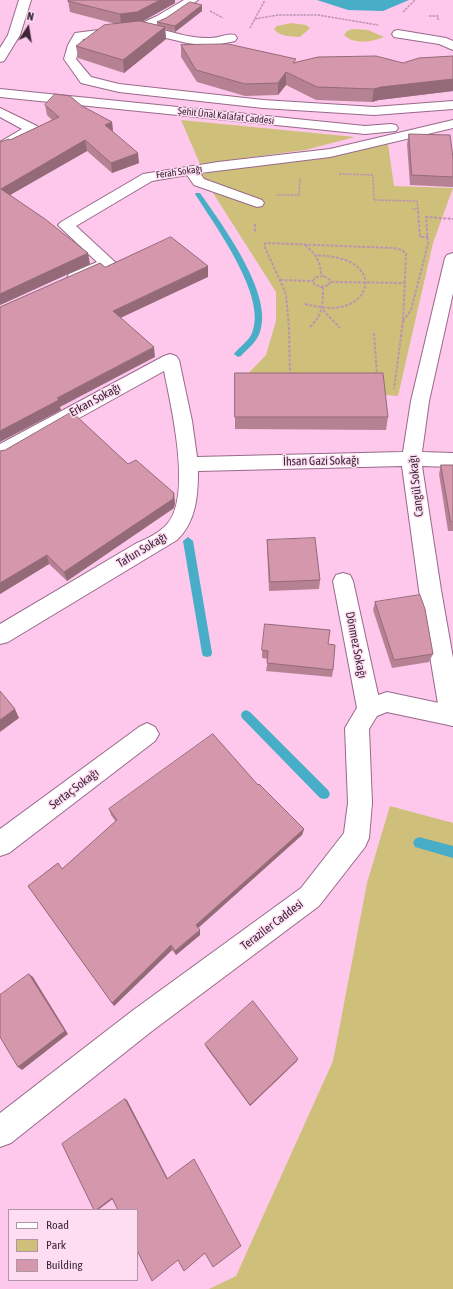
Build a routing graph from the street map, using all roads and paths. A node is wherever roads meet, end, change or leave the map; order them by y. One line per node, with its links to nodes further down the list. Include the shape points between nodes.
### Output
1 (26, 0): 13 (street, via 14,35)
2 (192, 0): 9 (street, via 161,20)
3 (415, 0): 4 (path)
4 (398, 15)
5 (427, 16): 7 (path, via 438,16)
6 (255, 19): 8 (path, via 278,15 318,15)
7 (439, 23)
8 (381, 25)
9 (141, 28): 11 (street, via 211,42); 15 (street, via 79,36 70,60 86,80 127,89 263,104 374,111)
10 (398, 34): 12 (street, via 442,41)
11 (231, 38)
12 (453, 46)
13 (0, 58)
14 (0, 93): 17 (street, Şehit Ünal Kalafat Caddesi, via 365,130)
15 (453, 105)
16 (0, 112): 18 (street, via 32,129)
17 (453, 124): 19 (street, Ferah Sokağı, via 330,153)
18 (0, 148)
19 (190, 170): 22 (street, via 199,182); 35 (street, Ferah Sokağı, via 148,177 66,225 108,263)
20 (300, 173): 22 (path, via 299,195 258,194)
21 (334, 174): 24 (path, via 372,175 374,200 417,201)
22 (257, 203): 26 (path)
23 (413, 209): 24 (path)
24 (418, 209): 27 (path, via 420,237)
25 (453, 219): 27 (path, via 426,217)
26 (254, 233)
27 (428, 237): 41 (path, via 411,310)
28 (305, 244): 29 (path); 32 (path, via 264,245); 37 (path, via 402,250 406,254)
29 (316, 255): 31 (path, via 321,265); 36 (path, via 338,257 352,263 362,270)
30 (453, 258): 48 (street, Cangül Sokağı)
31 (321, 276): 33 (path); 34 (path, via 329,278)
32 (280, 280): 33 (path); 46 (path, via 286,294 289,370 290,375)
33 (313, 280): 38 (path, via 316,285)
34 (331, 282): 36 (path); 38 (path)
35 (65, 283)
36 (367, 283): 37 (path); 40 (path, via 360,296 351,303)
37 (405, 283): 41 (path)
38 (323, 287): 40 (path)
39 (305, 304): 40 (path)
40 (323, 309): 42 (path); 43 (path)
41 (403, 321): 48 (path, via 394,399)
42 (310, 327)
43 (340, 328)
44 (374, 333): 47 (path, via 378,374)
45 (170, 360): 49 (street, Erkan Sokağı); 52 (street, Tafun Sokağı)
46 (295, 376)
47 (375, 377)
48 (420, 401): 50 (street, Cangül Sokağı)
49 (0, 453)
50 (411, 459): 51 (street, İhsan Gazi Sokağı); 52 (street, İhsan Gazi Sokağı); 56 (street, Cangül Sokağı)
51 (453, 460)
52 (189, 464): 54 (street, Tafun Sokağı, via 185,512 177,527 163,540)
53 (343, 581): 55 (street, Dönmez Sokağı)
54 (0, 635)
55 (369, 708): 56 (street, via 387,702); 59 (street, Teraziler Caddesi, via 356,728 360,803 356,838 310,897 142,1021)
56 (452, 716)
57 (147, 734): 58 (street, Sertaç Sokağı)
58 (0, 844)
59 (0, 1132)

